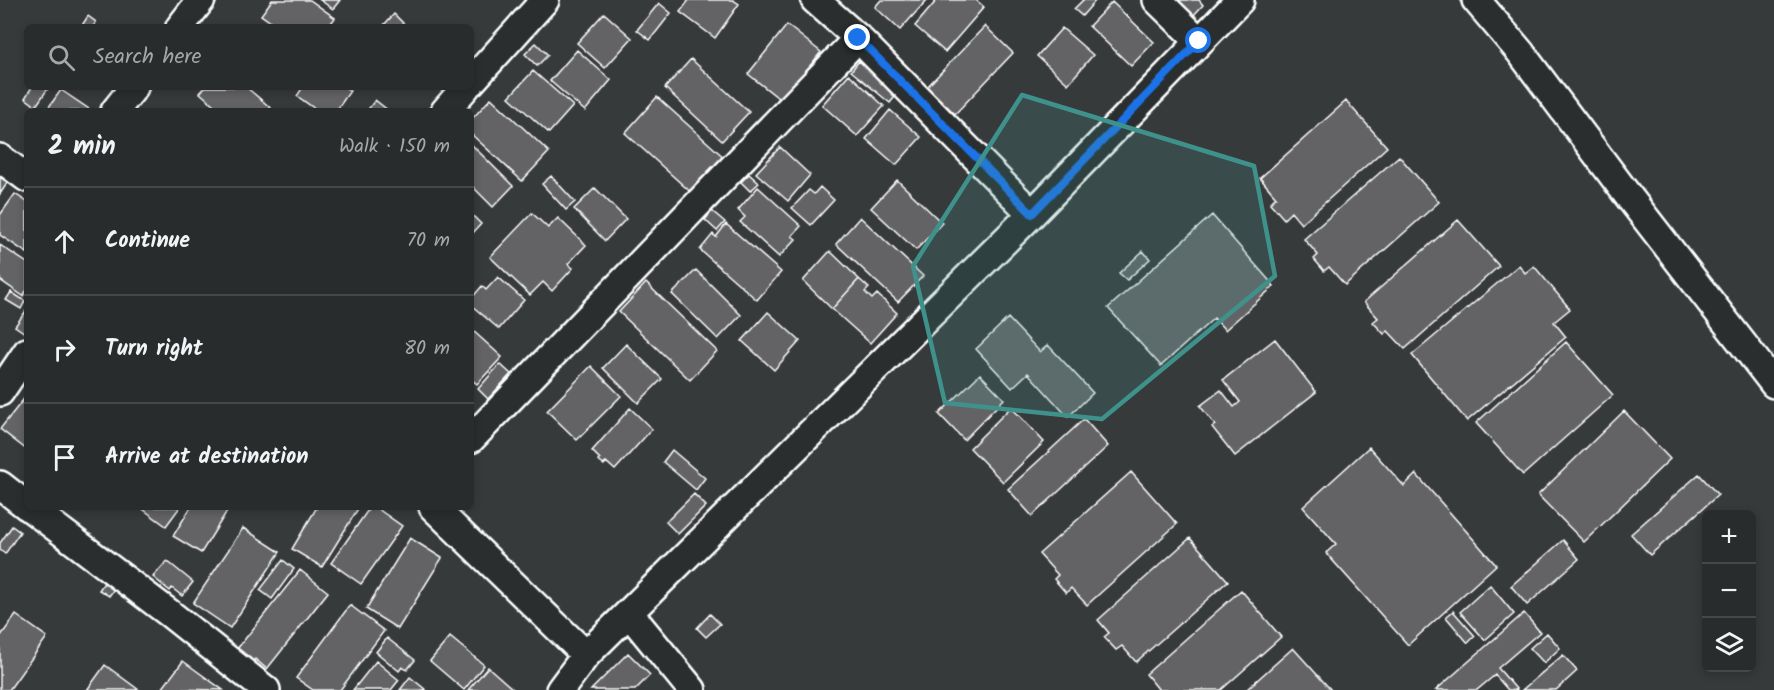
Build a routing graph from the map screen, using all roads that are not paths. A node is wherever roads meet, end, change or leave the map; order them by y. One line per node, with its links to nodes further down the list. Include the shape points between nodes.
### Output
1 (201, 0): 7 (street)
2 (545, 0): 10 (street)
3 (815, 0): 8 (street)
4 (1157, 0): 9 (street)
5 (1240, 0): 9 (street)
6 (1476, 0): 19 (street, via 1521,53)
7 (182, 24)
8 (858, 38): 17 (street); 21 (street)
9 (1199, 41): 17 (street)
10 (474, 79)
11 (132, 90): 13 (street)
12 (463, 90): 14 (street)
13 (117, 108)
14 (448, 108)
15 (0, 158): 16 (street)
16 (24, 176)
17 (1032, 214): 26 (street)
18 (24, 356): 20 (street)
19 (1774, 384)
20 (0, 392)
21 (474, 436)
22 (0, 485): 23 (street)
23 (24, 503)
24 (33, 510): 28 (street)
25 (436, 510): 27 (street)
26 (629, 613): 27 (street); 30 (street)
27 (586, 655): 29 (street)
28 (266, 690)
29 (560, 690)
30 (692, 690)

